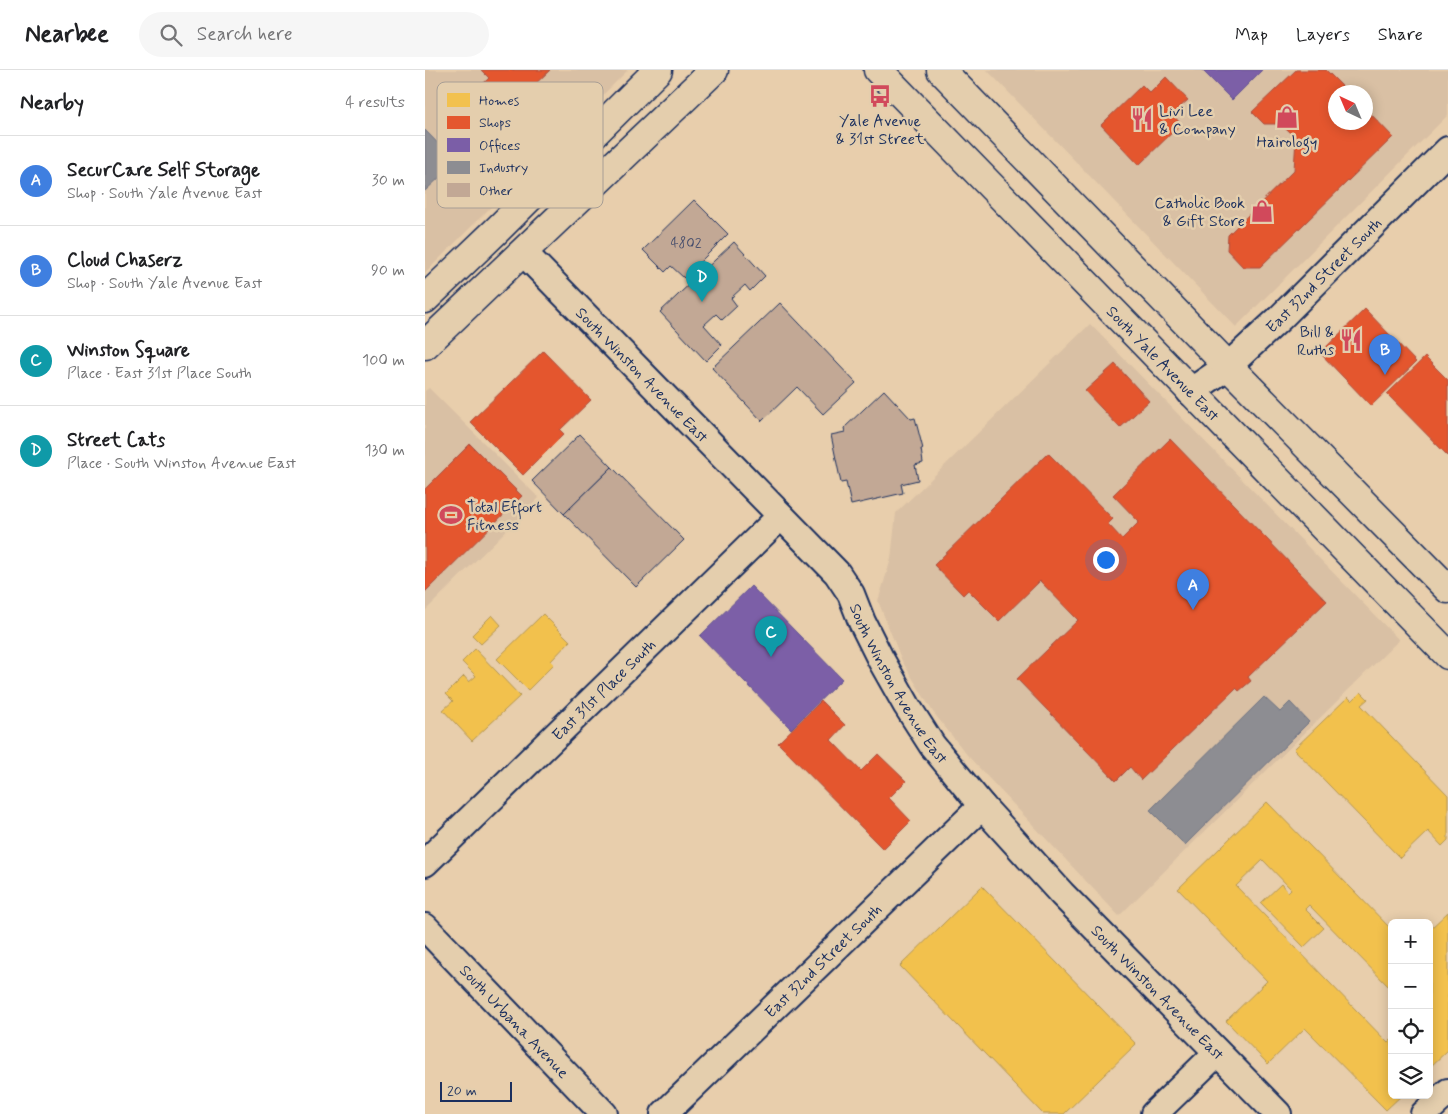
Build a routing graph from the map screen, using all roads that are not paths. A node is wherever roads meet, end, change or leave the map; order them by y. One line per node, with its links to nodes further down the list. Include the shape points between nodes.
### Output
1 (658, 70): 5 (main road)
2 (714, 70): 7 (main road)
3 (878, 70): 14 (main road, South Yale Avenue East)
4 (941, 70): 13 (main road)
5 (603, 125)
6 (1448, 150): 13 (street, East 32nd Street South)
7 (603, 176)
8 (519, 208): 11 (main road)
9 (569, 208): 10 (main road)
10 (523, 252): 12 (main road); 15 (street, South Winston Avenue East)
11 (425, 299)
12 (425, 345)
13 (1228, 366): 14 (street, East 32nd Street South); 16 (main road)
14 (1190, 392): 17 (main road, South Yale Avenue East)
15 (781, 516): 18 (street, South Winston Avenue East, via 847,587 881,660 907,706 932,745); 19 (street, East 31st Place South)
16 (1448, 589)
17 (1448, 655)
18 (982, 806): 21 (street, South Winston Avenue East, via 1062,894); 24 (street, East 32nd Street South)
19 (425, 863)
20 (425, 927): 23 (street, South Urbana Avenue)
21 (1217, 1053): 25 (street); 26 (street, South Winston Avenue East)
22 (1448, 1092): 27 (street)
23 (604, 1114)
24 (664, 1114)
25 (1153, 1114)
26 (1278, 1114)
27 (1424, 1114)

